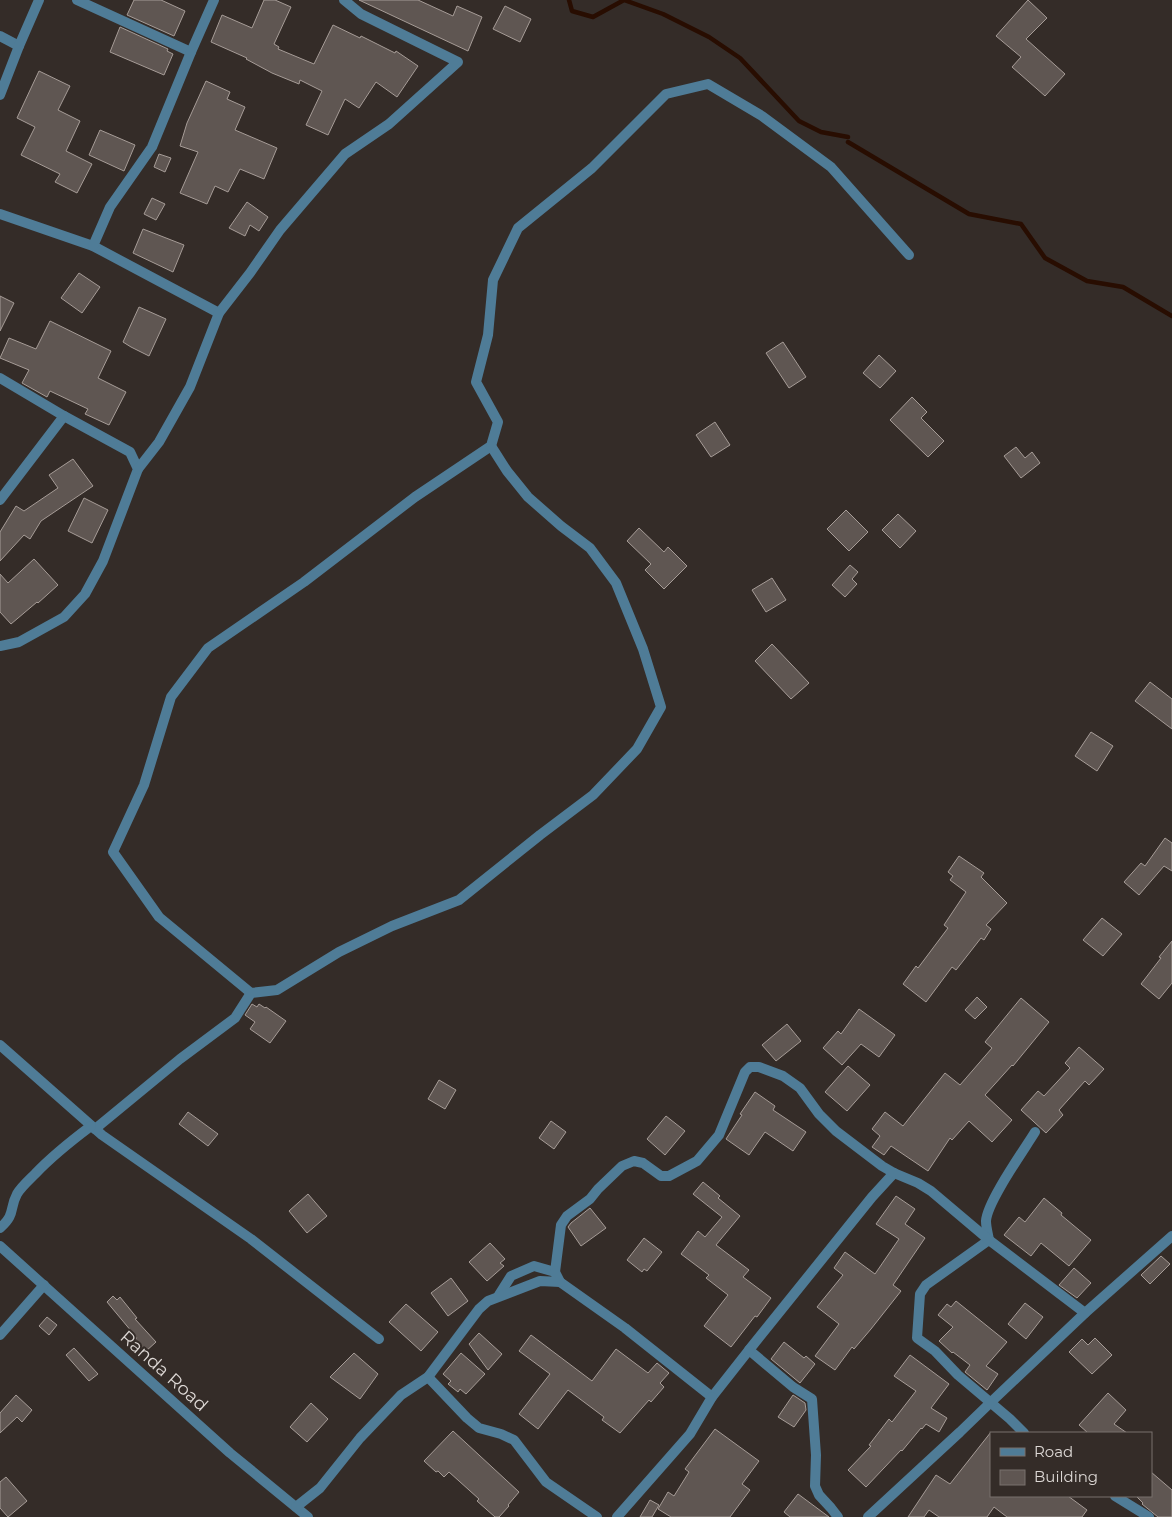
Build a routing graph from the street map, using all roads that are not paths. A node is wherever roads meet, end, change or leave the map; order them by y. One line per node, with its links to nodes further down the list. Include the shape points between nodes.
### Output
1 (39, 0): 6 (street)
2 (78, 0): 7 (street)
3 (214, 0): 7 (street)
4 (344, 0): 12 (street, via 361,14 458,62 389,124 345,154 280,230)
5 (0, 36): 6 (street)
6 (19, 46): 8 (street)
7 (191, 52): 10 (street, via 152,147 110,207)
8 (0, 95)
9 (0, 214): 10 (street)
10 (93, 246): 12 (street)
11 (909, 255): 15 (street, via 831,167 762,116 708,84 666,94 592,168 518,228 493,280 488,335 476,382 498,422)
12 (219, 313): 16 (street, via 190,387 159,442)
13 (0, 378): 14 (street)
14 (64, 416): 16 (street, via 130,452); 17 (street)
15 (491, 446): 19 (street, via 415,497 304,582 208,648 171,697 144,785 113,852 159,917); 19 (street, via 528,497 590,548 616,583 643,649 661,707 638,749 593,795 459,900 392,926 339,952 277,990)
16 (138, 469): 18 (street, via 103,561 85,594 64,616 19,642)
17 (0, 500)
18 (0, 646)
19 (251, 993): 21 (street, via 235,1018)
20 (0, 1045): 21 (street)
21 (93, 1127): 24 (street, via 55,1153 27,1181 17,1195 7,1222); 34 (street, via 251,1239)
22 (1035, 1132): 26 (street, via 987,1214)
23 (894, 1173): 26 (street, via 931,1191); 28 (street, via 836,1131 800,1088 783,1076 750,1067 719,1135 696,1161 669,1176 662,1176 634,1161 622,1166 590,1199 567,1216 561,1225); 35 (street)
24 (0, 1228)
25 (1172, 1236): 32 (street)
26 (989, 1240): 32 (street); 38 (street, via 926,1285 920,1294 916,1338 935,1351)
27 (0, 1246): 30 (street, Randa Road)
28 (555, 1272): 29 (street); 31 (street, via 534,1266 511,1276)
29 (560, 1282): 31 (street, via 540,1281); 37 (street, via 625,1328)
30 (44, 1285): 33 (street); 41 (street, Randa Road, via 230,1453)
31 (499, 1295): 36 (street, via 479,1309)
32 (1085, 1313): 38 (street)
33 (0, 1335)
34 (379, 1339)
35 (749, 1350): 37 (street); 45 (street, via 812,1399 815,1486)
36 (428, 1377): 41 (street, via 401,1396 360,1438 320,1488); 43 (street, via 479,1428 514,1440 546,1482)
37 (712, 1397): 44 (street, via 690,1434)
38 (990, 1403): 39 (street); 46 (street)
39 (1023, 1432)
40 (1117, 1497): 47 (street)
41 (296, 1508): 42 (street, Randa Road)
42 (308, 1517)
43 (597, 1517)
44 (617, 1517)
45 (838, 1517)
46 (868, 1517)
47 (1149, 1517)

